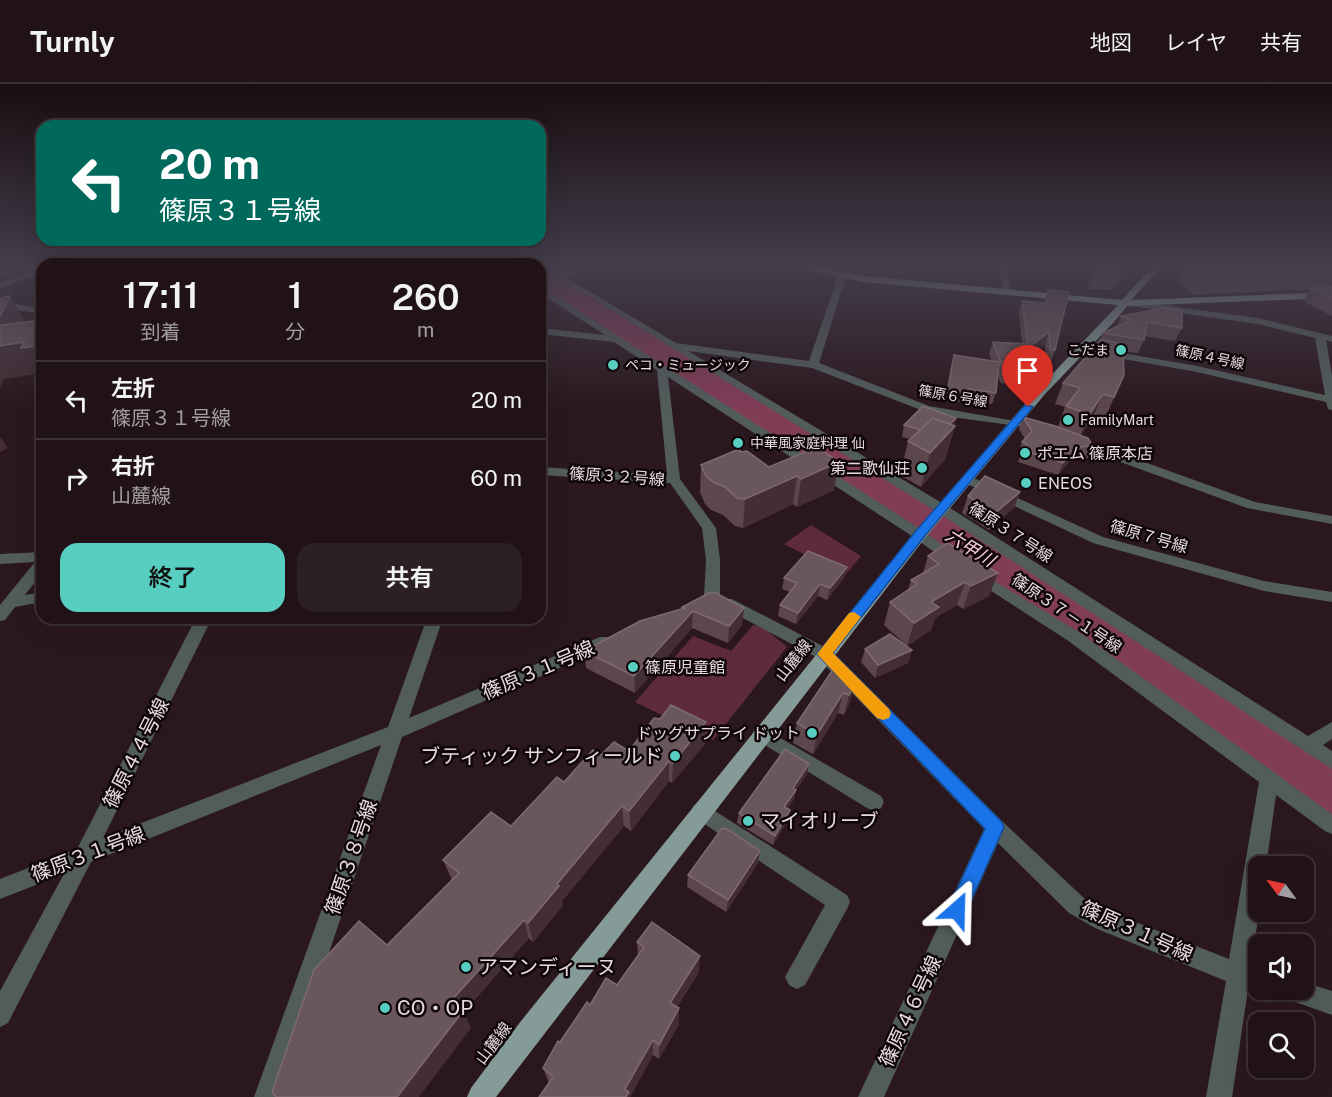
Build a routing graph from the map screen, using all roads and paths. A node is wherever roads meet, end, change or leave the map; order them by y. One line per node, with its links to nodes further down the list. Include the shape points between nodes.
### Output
1 (583, 313): 10 (street, 篠原３７－１号線)
2 (603, 313): 10 (street, 篠原３７号線)
3 (830, 313): 14 (street)
4 (1116, 313): 13 (main road, 山麓線)
5 (1198, 313): 6 (street)
6 (1266, 323): 8 (street); 9 (street)
7 (546, 332): 10 (street)
8 (1332, 332)
9 (1320, 336): 11 (street); 16 (street)
10 (634, 339): 12 (street, 篠原３７号線); 15 (street, 篠原３７－１号線)
11 (1332, 339)
12 (670, 345): 14 (street, 篠原６号線); 23 (street, 篠原３７号線)
13 (1082, 349): 16 (street, 篠原４号線, via 1197,369); 17 (main road, 山麓線)
14 (813, 365): 17 (street, 篠原６号線, via 928,409)
15 (662, 370): 21 (street); 25 (street, 篠原３７－１号線)
16 (1332, 404)
17 (1016, 422): 18 (street, 篠原６号線); 22 (main road, 山麓線)
18 (1038, 428)
19 (1060, 435): 24 (street, via 1252,505)
20 (546, 471): 21 (street, 篠原３２号線)
21 (674, 479): 29 (street, 篠原３２号線, via 709,528)
22 (967, 479): 23 (main road, 山麓線); 30 (street, 篠原７号線, via 1098,540 1264,586)
23 (942, 509): 25 (main road, 山麓線); 42 (street, 篠原３７号線)
24 (1332, 520)
25 (920, 535): 38 (main road, 山麓線); 44 (street, 篠原３７－１号線, via 1073,636)
26 (36, 556): 27 (street)
27 (0, 559)
28 (36, 570): 32 (street)
29 (712, 596): 33 (street); 38 (street, 篠原３１号線)
30 (1332, 597)
31 (36, 598): 32 (street)
32 (10, 603): 34 (street)
33 (690, 605)
34 (0, 616)
35 (201, 624): 49 (street, 篠原４４号線)
36 (433, 624): 40 (street, 篠原３８号線)
37 (624, 633): 40 (street, 篠原３１号線)
38 (824, 654): 41 (main road, 山麓線); 48 (street, 篠原３１号線)
39 (1332, 729): 42 (street)
40 (395, 732): 49 (street, 篠原３１号線); 57 (street, 篠原３８号線)
41 (762, 734): 45 (street); 46 (main road, 山麓線)
42 (1309, 745): 43 (street, 篠原３７号線)
43 (1332, 761)
44 (1269, 780): 47 (street, 篠原３７－１号線); 51 (street)
45 (874, 802)
46 (701, 811): 52 (street, via 839,902); 58 (main road, 山麓線)
47 (1332, 825)
48 (995, 827): 51 (street, 篠原３１号線, via 1077,906); 59 (street, 篠原４６号線)
49 (84, 856): 50 (street, 篠原３１号線); 56 (street, 篠原４４号線)
50 (0, 889)
51 (1237, 974): 53 (street, 篠原３１号線); 60 (street)
52 (797, 977)
53 (1248, 977)
54 (1314, 998): 55 (street)
55 (1332, 1004)
56 (0, 1015)
57 (267, 1097)
58 (480, 1097)
59 (871, 1097)
60 (1219, 1097)

